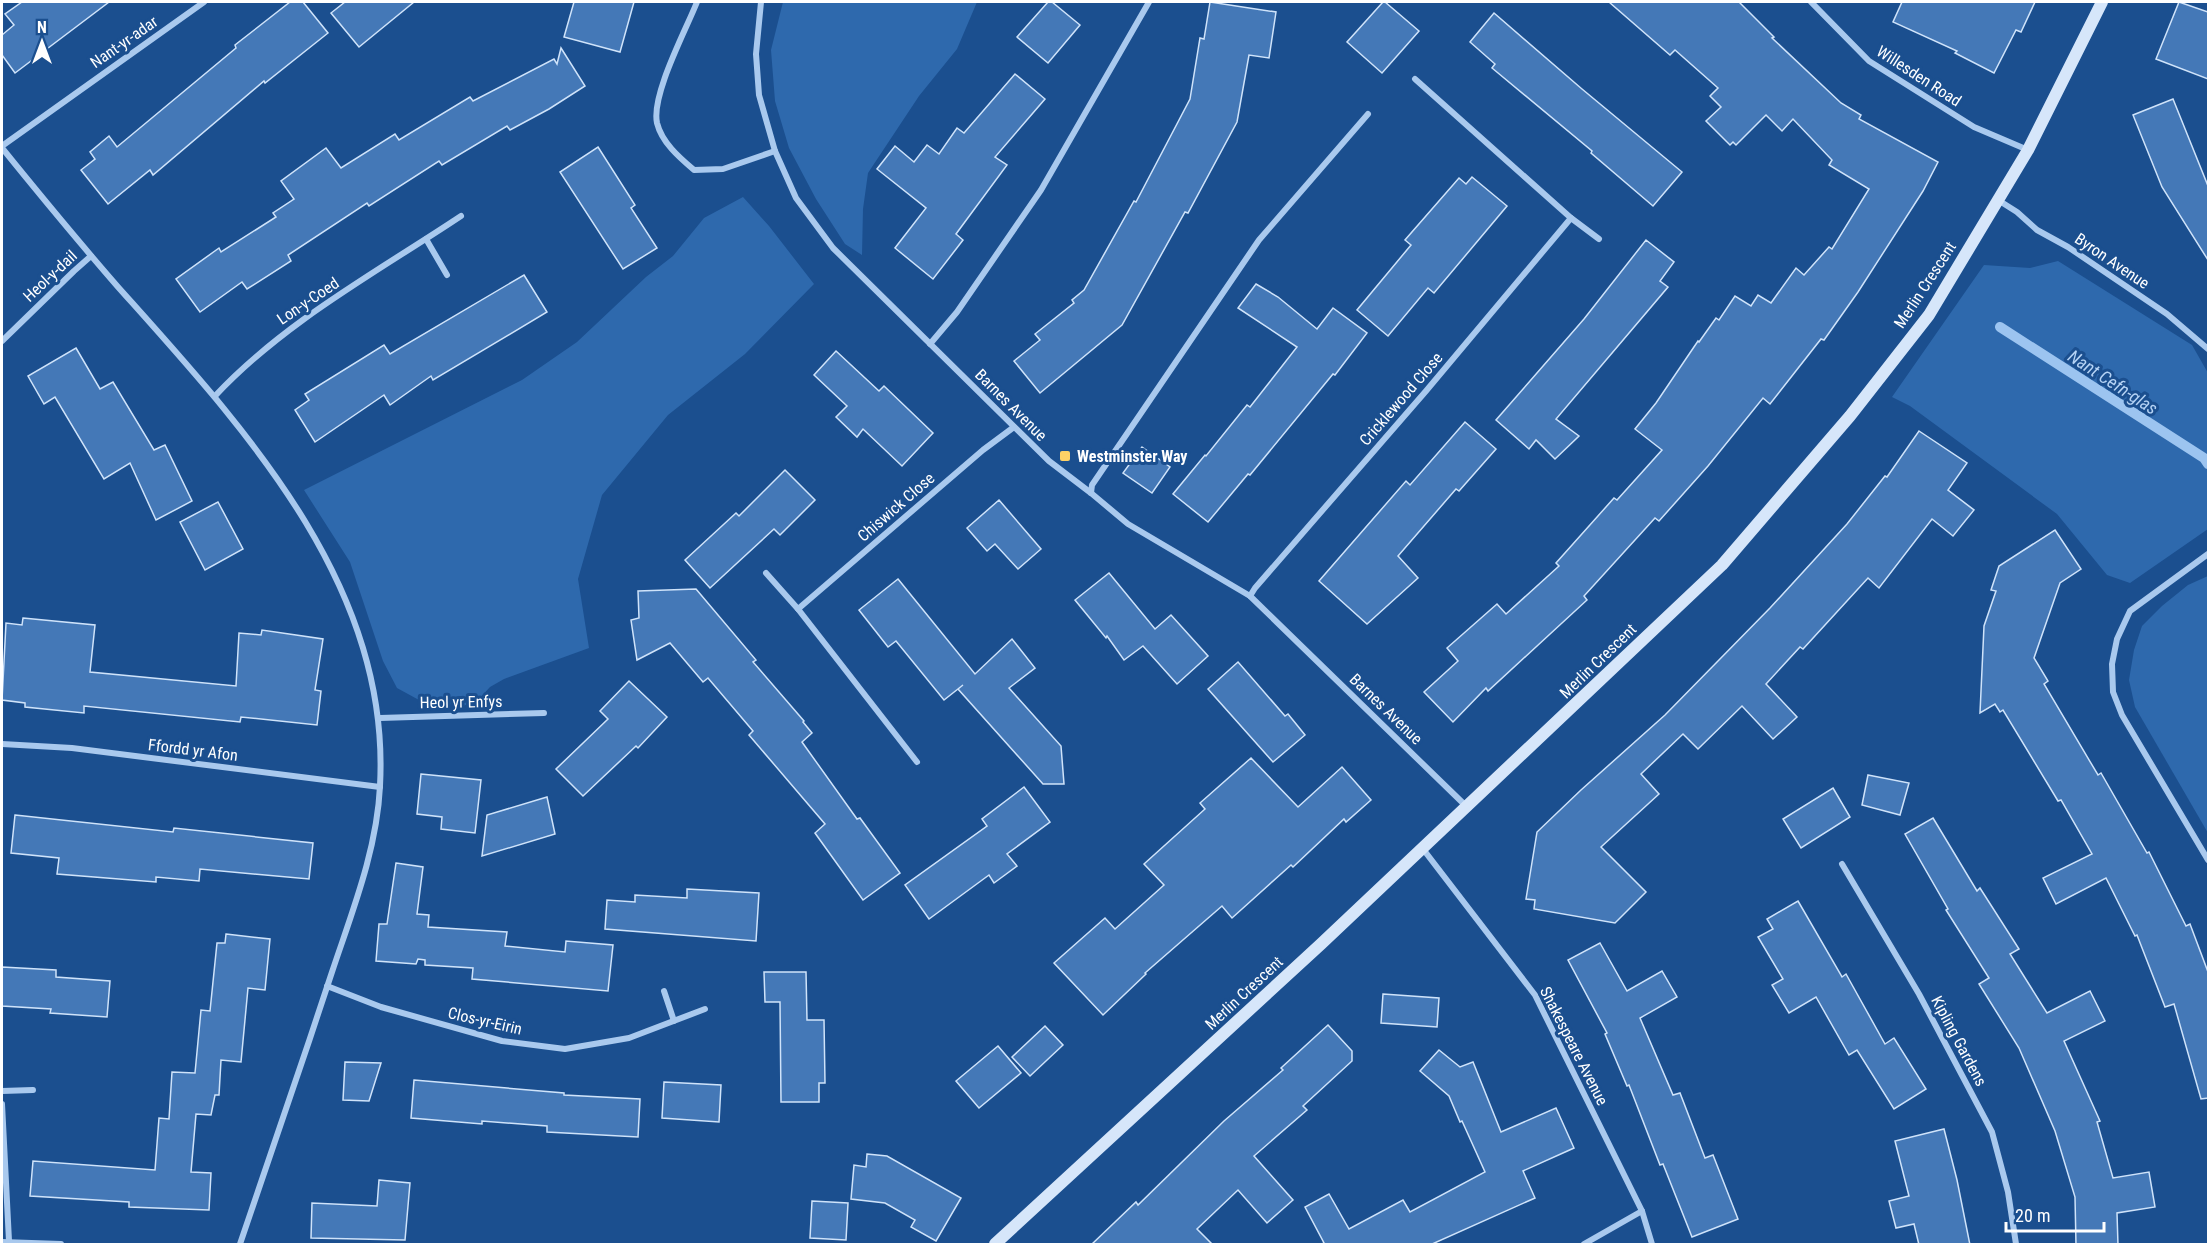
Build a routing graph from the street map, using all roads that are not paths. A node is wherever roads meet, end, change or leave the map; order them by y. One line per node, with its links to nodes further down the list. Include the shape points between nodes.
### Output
1 (204, 2): 9 (street, Nant-yr-adar)
2 (697, 2): 11 (street, via 658,93 657,124 680,158 694,170 723,169)
3 (761, 2): 11 (street, Barnes Avenue, via 756,54 759,94)
4 (1149, 2): 20 (street, via 1041,190 957,312)
5 (1811, 2): 10 (street, Willesden Road, via 1869,61 1974,127)
6 (2102, 2): 10 (street, Merlin Crescent)
7 (1415, 79): 14 (street)
8 (1368, 114): 24 (street, via 1259,240 1092,485)
9 (2, 147): 17 (street)
10 (2028, 150): 12 (street, Merlin Crescent)
11 (775, 151): 20 (street, Barnes Avenue, via 796,198 833,248)
12 (1998, 200): 21 (street, Byron Avenue, via 2037,230 2167,314); 34 (street, Merlin Crescent, via 1929,315 1850,416 1722,565)
13 (461, 216): 15 (street, Lon-y-Coed)
14 (1571, 218): 16 (street); 27 (street, Cricklewood Close)
15 (426, 240): 18 (street); 22 (street, Lon-y-Coed, via 289,329)
16 (1599, 240)
17 (91, 256): 19 (street, Heol-y-dail); 22 (street)
18 (447, 275)
19 (2, 341)
20 (930, 344): 23 (street, Barnes Avenue)
21 (2208, 349)
22 (215, 396): 30 (street, via 301,514 339,583 364,646)
23 (1014, 427): 24 (street, Barnes Avenue, via 1049,461); 28 (street, Chiswick Close)
24 (1091, 493): 27 (street, Barnes Avenue, via 1128,524)
25 (2208, 555): 36 (street, via 2130,611 2117,639 2112,664 2113,692 2122,715)
26 (766, 573): 28 (street)
27 (1250, 596): 34 (street, Barnes Avenue)
28 (798, 609): 32 (street)
29 (544, 713): 30 (street, Heol yr Enfys)
30 (380, 718): 33 (street)
31 (2, 744): 33 (street, Ffordd yr Afon, via 72,748)
32 (917, 762)
33 (380, 787): 38 (street, via 369,860)
34 (1466, 806): 35 (street, Merlin Crescent)
35 (1422, 848): 45 (street, Shakespeare Avenue, via 1535,995); 49 (street, Merlin Crescent)
36 (2208, 860)
37 (1842, 864): 52 (street, Kipling Gardens, via 1919,994 1992,1132 2008,1192)
38 (327, 986): 41 (street, Clos-yr-Eirin, via 381,1007 502,1041 565,1048 629,1038); 48 (street)
39 (664, 991): 41 (street)
40 (705, 1009): 41 (street, Clos-yr-Eirin)
41 (674, 1021)
42 (33, 1090): 43 (street)
43 (2, 1091)
44 (2, 1104): 46 (street)
45 (1642, 1211): 50 (street); 51 (street, Shakespeare Avenue)
46 (5, 1242): 47 (street)
47 (61, 1245)
48 (240, 1245)
49 (994, 1245)
50 (1584, 1245)
51 (1652, 1245)
52 (2016, 1245)

